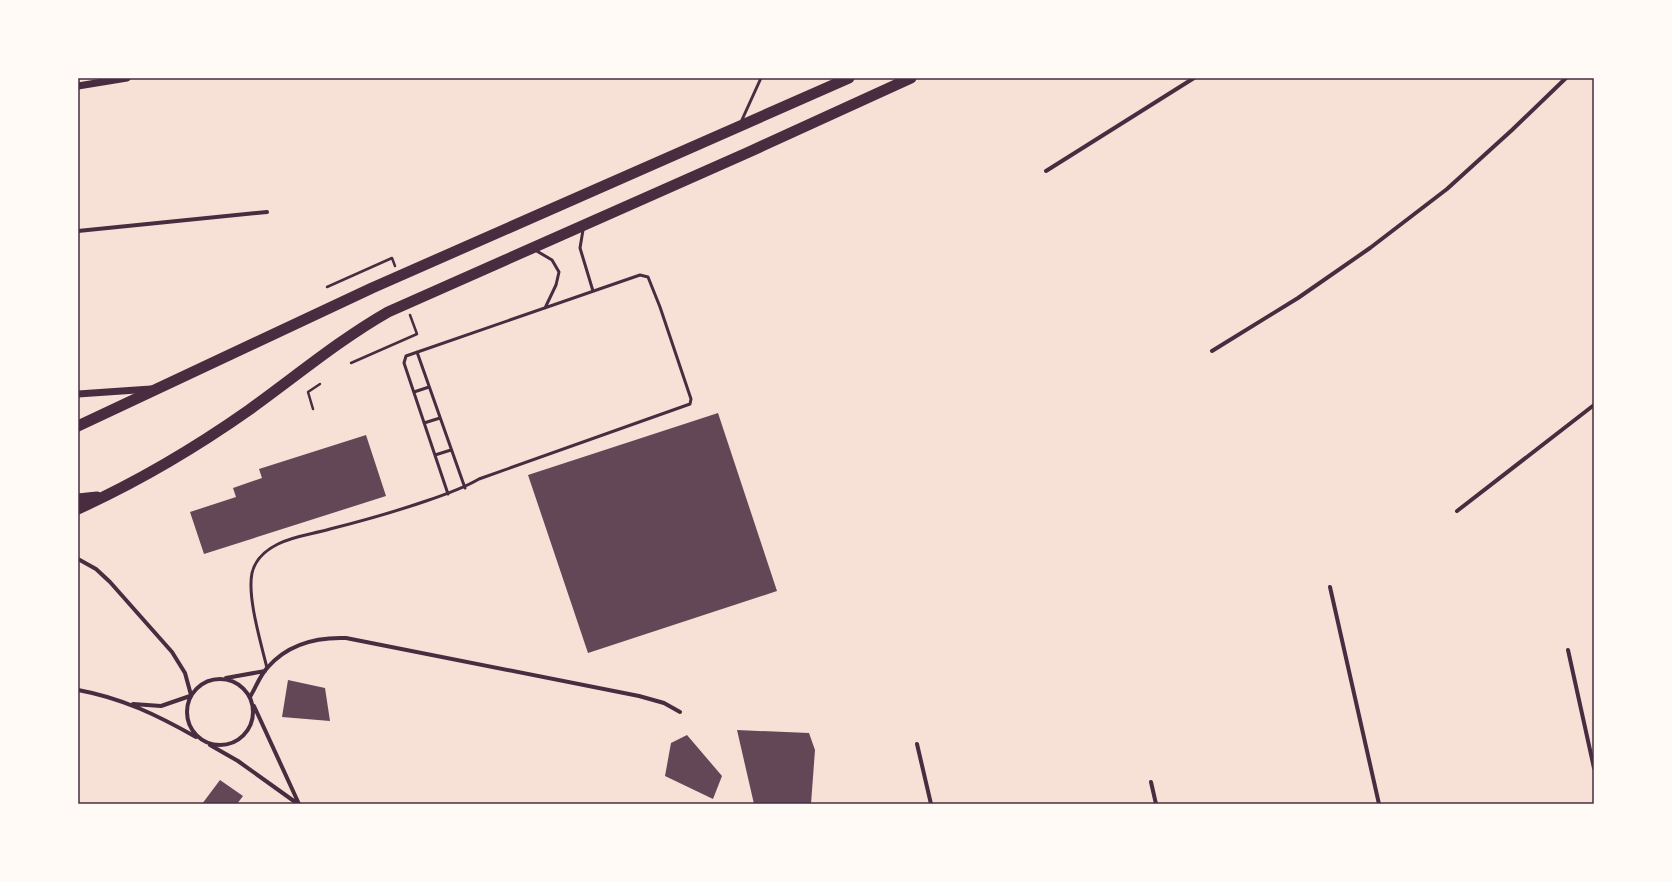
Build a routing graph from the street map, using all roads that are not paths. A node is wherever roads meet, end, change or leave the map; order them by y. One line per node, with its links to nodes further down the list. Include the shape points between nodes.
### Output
1 (127, 78): 7 (street)
2 (761, 78): 8 (lane)
3 (849, 78): 8 (highway)
4 (911, 78): 11 (highway)
5 (1194, 78): 9 (street)
6 (1566, 78): 16 (street, via 1447,189 1370,248 1298,298)
7 (78, 86)
8 (739, 126): 19 (highway, via 379,285)
9 (1046, 171)
10 (267, 212): 12 (street)
11 (584, 226): 13 (highway); 14 (lane, via 580,248)
12 (78, 231)
13 (532, 248): 15 (lane, via 552,260 559,272); 30 (highway, via 388,312 362,327 248,411)
14 (593, 291): 15 (lane); 28 (lane, via 640,275 648,276 691,399 690,404 479,479)
15 (545, 308): 17 (lane)
16 (1212, 351)
17 (417, 352): 18 (lane); 20 (lane, via 406,356 404,360)
18 (429, 387): 20 (lane); 23 (lane)
19 (155, 389): 21 (street); 25 (highway)
20 (414, 392): 24 (lane)
21 (78, 394)
22 (1594, 405): 33 (street)
23 (440, 418): 24 (lane); 26 (lane)
24 (424, 423): 27 (lane)
25 (78, 426)
26 (451, 450): 27 (lane); 28 (lane)
27 (435, 455): 29 (lane)
28 (465, 488): 29 (lane)
29 (448, 494): 37 (lane, via 384,515 289,540 259,559 253,571 251,595)
30 (105, 497): 31 (highway); 32 (highway)
31 (78, 499)
32 (78, 509)
33 (1457, 511)
34 (78, 559): 40 (street, via 96,569 110,582 172,652 186,673)
35 (1330, 587): 53 (street)
36 (1568, 650): 48 (street)
37 (266, 669): 38 (street); 41 (street); 44 (street, via 293,647 329,637 346,638 646,698 664,703)
38 (224, 678): 40 (street, via 214,678 205,682); 41 (street, via 242,686)
39 (78, 690): 42 (street)
40 (190, 696): 42 (street, via 161,706); 45 (street, via 186,715 189,725)
41 (250, 696): 43 (street)
42 (129, 703): 45 (street)
43 (252, 703): 46 (street, via 252,724 238,740 217,745); 50 (street)
44 (680, 712)
45 (201, 740): 46 (street)
46 (206, 742): 50 (street, via 238,761)
47 (917, 744): 51 (street)
48 (1594, 768)
49 (1151, 782): 52 (street)
50 (298, 804)
51 (931, 804)
52 (1156, 804)
53 (1379, 804)

